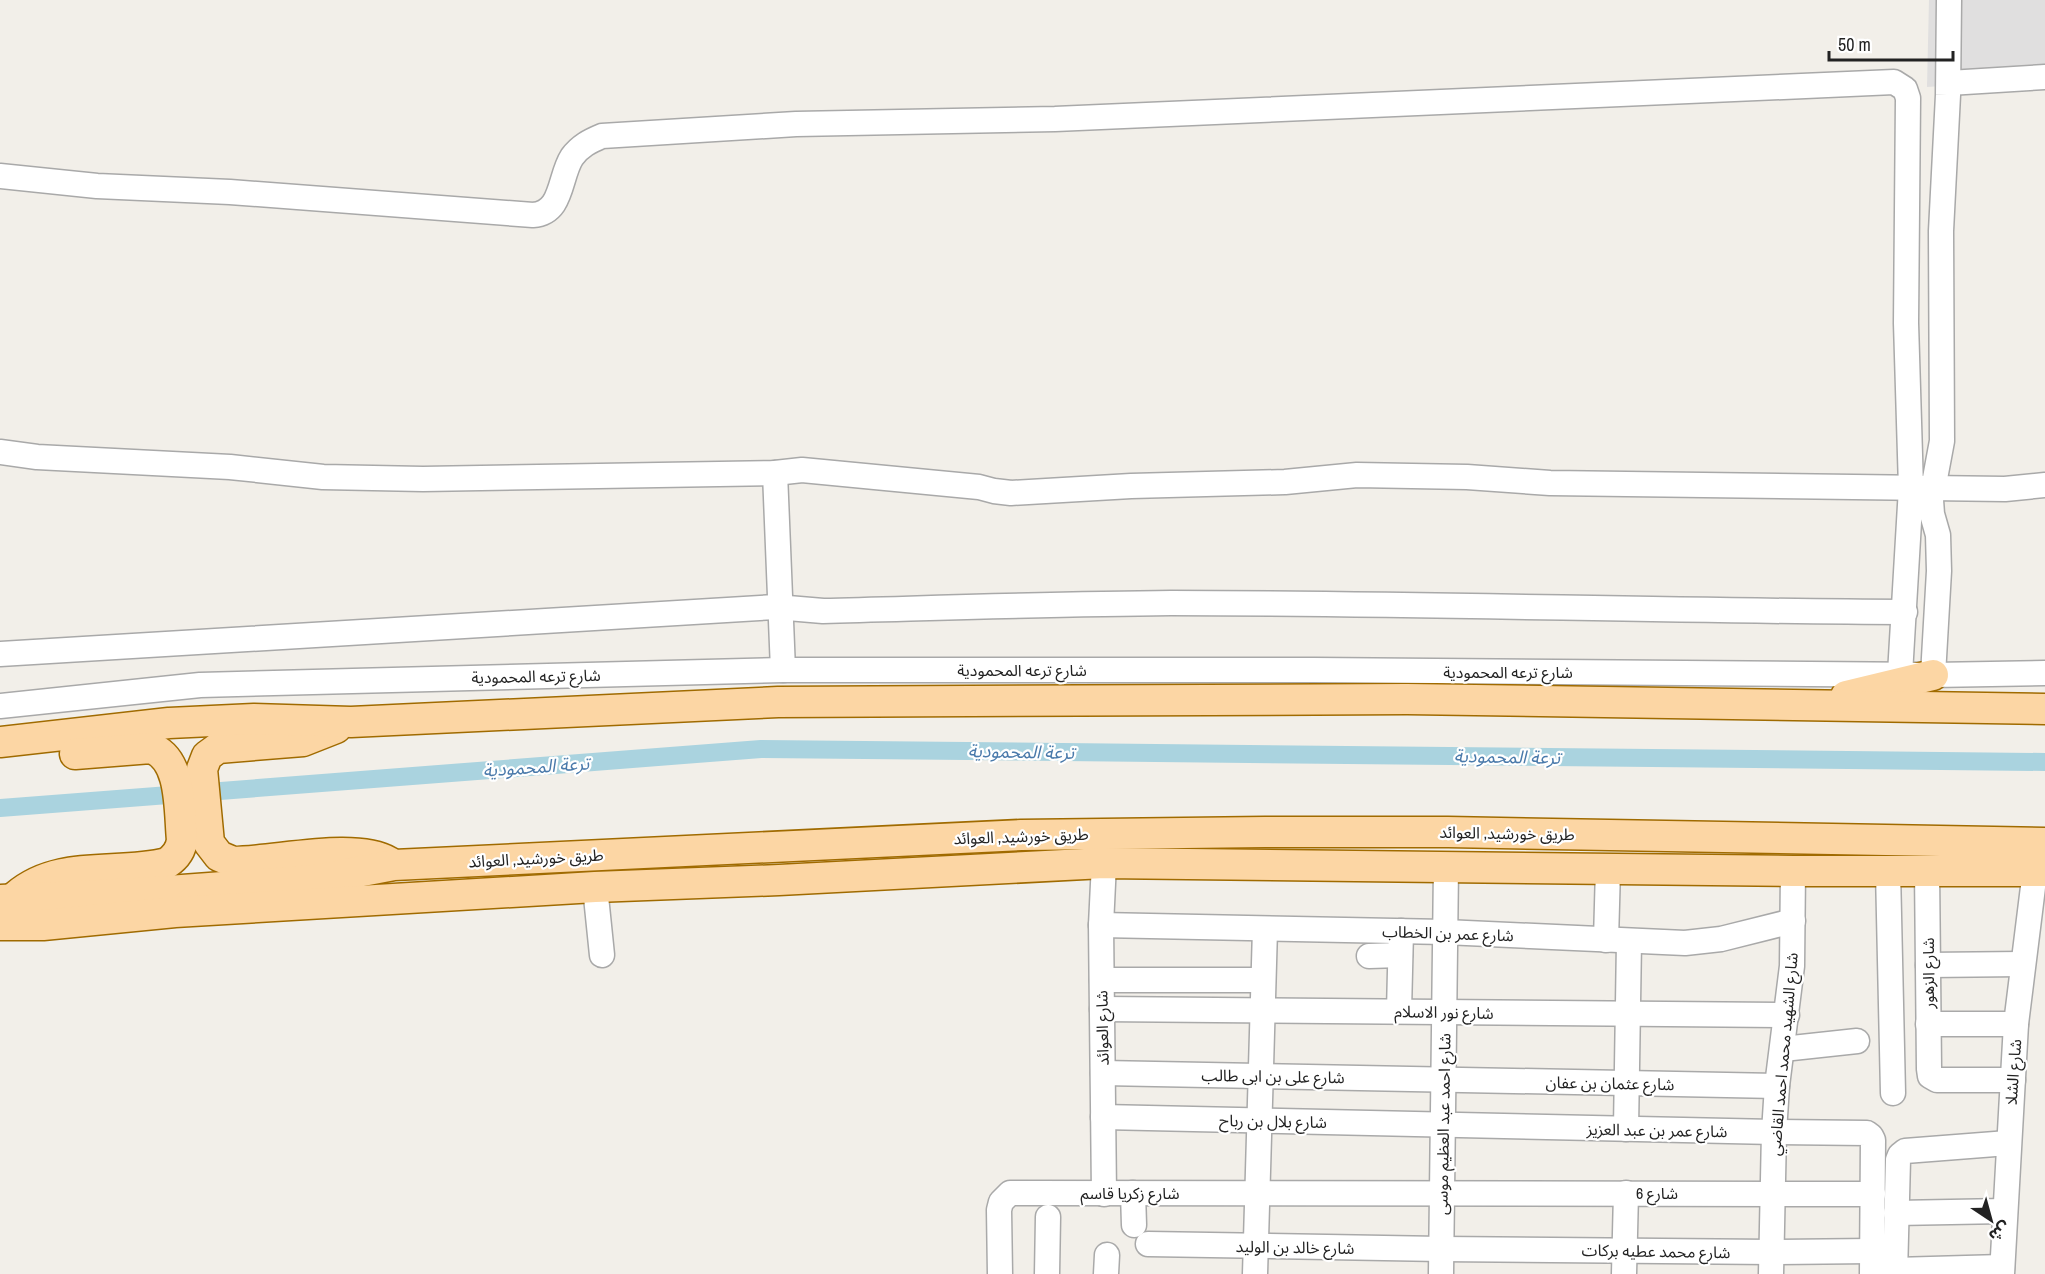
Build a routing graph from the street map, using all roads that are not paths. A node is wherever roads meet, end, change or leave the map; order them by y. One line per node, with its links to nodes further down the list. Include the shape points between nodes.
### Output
1 (1949, 0): 3 (street)
2 (2045, 77): 3 (street)
3 (1949, 83): 8 (street, via 1941,231 1942,441)
4 (0, 176): 8 (street, via 533,215 546,212 555,202 571,159 579,149 602,136 796,124 1055,119 1894,82 1905,89 1908,98 1906,323)
5 (0, 452): 6 (street, via 323,477)
6 (774, 473): 8 (street, via 802,471 1011,493 1285,482 1357,475 1550,483); 9 (street)
7 (2045, 484): 8 (street, via 2005,489)
8 (1923, 488): 10 (street); 15 (street, via 1931,500 1938,535)
9 (781, 607): 10 (street, via 823,611 1169,603); 11 (street); 12 (street)
10 (1905, 612): 14 (street)
11 (0, 654)
12 (783, 670): 14 (street, شارع ترعه المحمودية); 17 (street, شارع ترعه المحمودية, via 200,685)
13 (2045, 673): 15 (street, شارع ترعه المحمودية)
14 (1900, 674): 15 (street, شارع ترعه المحمودية)
15 (1933, 675): 16 (main road)
16 (1804, 705): 18 (main road); 19 (main road, via 1407,699 778,702)
17 (0, 706)
18 (2045, 709)
19 (351, 722): 20 (main road, via 254,719); 22 (main road, via 303,741 218,748)
20 (41, 738): 21 (main road); 22 (main road, via 51,748 65,753 151,748)
21 (0, 742)
22 (189, 774): 24 (main road)
23 (1879, 840): 25 (main road, طريق خورشيد, العوائد); 27 (main road, طريق خورشيد, العوائد, via 1448,832 1021,835); 33 (main road)
24 (196, 841): 27 (main road, via 233,862 353,852 374,855); 36 (main road, via 167,863 62,873 35,882)
25 (2045, 843)
26 (1104, 863): 28 (main road, طريق خورشيد, العوائد); 35 (main road, طريق خورشيد, العوائد); 38 (street, شارع العوائد)
27 (394, 865): 36 (main road, طريق خورشيد, العوائد, via 315,880)
28 (1446, 867): 29 (main road, طريق خورشيد, العوائد); 41 (street, شارع احمد عبد العظيم موسى)
29 (1608, 869): 31 (main road, طريق خورشيد, العوائد); 42 (street)
30 (1928, 870): 32 (main road, طريق خورشيد, العوائد); 33 (main road, طريق خورشيد, العوائد); 46 (street, شارع الزهور)
31 (1793, 871): 32 (main road, طريق خورشيد, العوائد); 37 (street, شارع الشهيد محمد احمد القاضي)
32 (1888, 871): 66 (street)
33 (1977, 871): 34 (main road, طريق خورشيد, العوائد)
34 (2040, 871): 47 (street, شارع الشلا)
35 (595, 887): 36 (main road, طريق خورشيد, العوائد, via 175,912 43,925); 43 (street)
36 (4, 908)
37 (1793, 921): 42 (street, شارع عمر بن الخطاب, via 1740,943 1705,942 1685,953); 55 (street, شارع الشهيد محمد احمد القاضي)
38 (1101, 925): 39 (street, شارع عمر بن الخطاب); 48 (street, شارع العوائد)
39 (1265, 928): 40 (street, شارع عمر بن الخطاب); 49 (street)
40 (1401, 931): 41 (street, شارع عمر بن الخطاب); 44 (street)
41 (1445, 932): 42 (street, شارع عمر بن الخطاب); 53 (street, شارع احمد عبد العظيم موسى)
42 (1618, 940): 54 (street)
43 (602, 955)
44 (1400, 955): 45 (street); 52 (street)
45 (1369, 956)
46 (1928, 964): 47 (street); 57 (street, شارع الزهور)
47 (2022, 964): 56 (street, شارع الشلا)
48 (1102, 980): 49 (street); 50 (street, شارع العوائد)
49 (1263, 980): 51 (street)
50 (1102, 1009): 51 (street, شارع نور الاسلام); 60 (street, شارع العوائد)
51 (1262, 1010): 52 (street, شارع نور الاسلام); 61 (street)
52 (1399, 1011): 53 (street, شارع نور الاسلام)
53 (1444, 1012): 54 (street, شارع نور الاسلام); 62 (street, شارع احمد عبد العظيم موسى)
54 (1628, 1014): 55 (street, شارع نور الاسلام); 64 (street)
55 (1787, 1016): 59 (street, شارع الشهيد محمد احمد القاضي)
56 (2016, 1023): 57 (street); 63 (street, شارع الشلا)
57 (1928, 1024): 63 (street, شارع الزهور, via 1930,1076 1937,1080)
58 (1857, 1041): 59 (street)
59 (1783, 1049): 65 (street, شارع الشهيد محمد احمد القاضي)
60 (1103, 1073): 61 (street, شارع على بن ابى طالب); 67 (street, شارع العوائد)
61 (1260, 1076): 62 (street, شارع على بن ابى طالب); 68 (street)
62 (1443, 1080): 64 (street, شارع عثمان بن عفان); 69 (street, شارع احمد عبد العظيم موسى)
63 (2013, 1080): 72 (street, شارع الشلا)
64 (1626, 1083): 65 (street, شارع عثمان بن عفان); 70 (street)
65 (1777, 1086): 71 (street, شارع الشهيد محمد احمد القاضي)
66 (1893, 1094)
67 (1103, 1117): 68 (street, شارع بلال بن رباح); 76 (street, شارع العوائد)
68 (1258, 1120): 69 (street, شارع بلال بن رباح); 77 (street)
69 (1443, 1125): 70 (street, شارع عمر بن عبد العزيز); 78 (street, شارع احمد عبد العظيم موسى)
70 (1626, 1129): 71 (street, شارع عمر بن عبد العزيز)
71 (1774, 1132): 75 (street, شارع الشهيد محمد احمد القاضي); 79 (street, شارع عمر بن عبد العزيز, via 1867,1133 1873,1140)
72 (2008, 1143): 80 (street, شارع الشلا); 81 (street, via 1905,1150 1898,1160)
73 (1133, 1193): 76 (street, شارع زكريا قاسم); 77 (street, شارع زكريا قاسم); 83 (street, شارع خالد بن الوليد, via 1141,1234)
74 (1626, 1193): 75 (street, شارع 6); 78 (street, شارع 6); 85 (street)
75 (1772, 1193): 79 (street, شارع 6); 86 (street, شارع الشهيد محمد احمد القاضي)
76 (1104, 1194): 89 (street, شارع زكريا قاسم, via 1010,1193 999,1210)
77 (1256, 1194): 78 (street, شارع زكريا قاسم); 83 (street)
78 (1442, 1194): 84 (street, شارع احمد عبد العظيم موسى)
79 (1873, 1194): 87 (street)
80 (2006, 1211): 81 (street); 88 (street, شارع الشلا)
81 (1896, 1213): 87 (street)
82 (1048, 1217): 90 (street)
83 (1255, 1247): 84 (street, شارع خالد بن الوليد); 91 (street)
84 (1441, 1249): 85 (street, شارع محمد عطيه بركات); 92 (street, شارع احمد عبد العظيم موسى)
85 (1624, 1262): 86 (street, شارع محمد عطيه بركات)
86 (1771, 1263): 87 (street, شارع محمد عطيه بركات)
87 (1883, 1267): 88 (street, شارع محمد عطيه بركات)
88 (2002, 1270)
89 (1000, 1274)
90 (1047, 1274)
91 (1255, 1274)
92 (1441, 1274)

